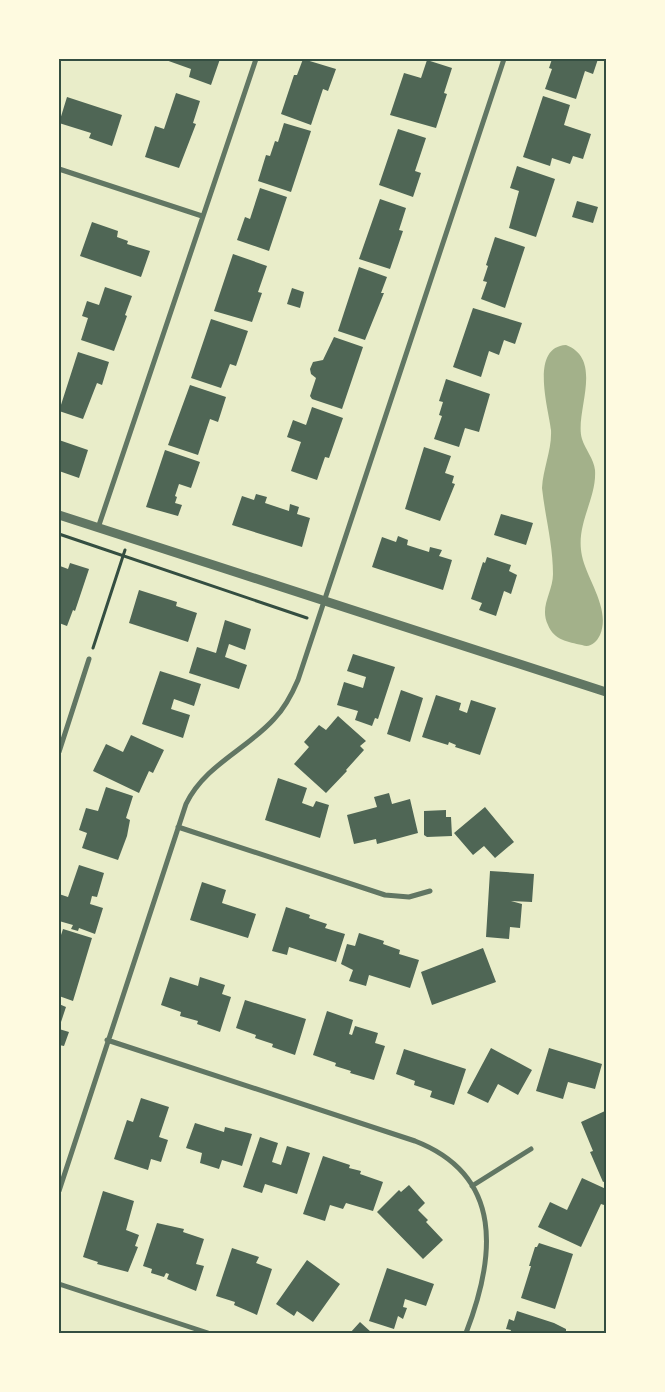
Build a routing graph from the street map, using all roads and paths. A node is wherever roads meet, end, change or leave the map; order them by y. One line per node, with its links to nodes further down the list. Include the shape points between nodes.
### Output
1 (256, 59): 4 (street)
2 (504, 59): 10 (street)
3 (59, 169): 4 (street)
4 (202, 216): 6 (street)
5 (59, 515): 6 (street)
6 (98, 528): 8 (street)
7 (59, 534): 9 (path)
8 (129, 538): 9 (path); 10 (street)
9 (123, 556): 11 (path); 12 (path)
10 (324, 600): 11 (street); 13 (street)
11 (317, 622): 15 (street, via 298,680 285,706 264,730 202,780 189,797)
12 (89, 658): 14 (street)
13 (606, 692)
14 (59, 752)
15 (178, 827): 16 (street, via 385,895 409,897); 17 (street)
16 (430, 891)
17 (107, 1040): 19 (street, via 433,1148 461,1171); 20 (street)
18 (531, 1149): 19 (street)
19 (472, 1186): 23 (street, via 488,1235 482,1286)
20 (59, 1191)
21 (59, 1284): 22 (street)
22 (208, 1333)
23 (466, 1333)

